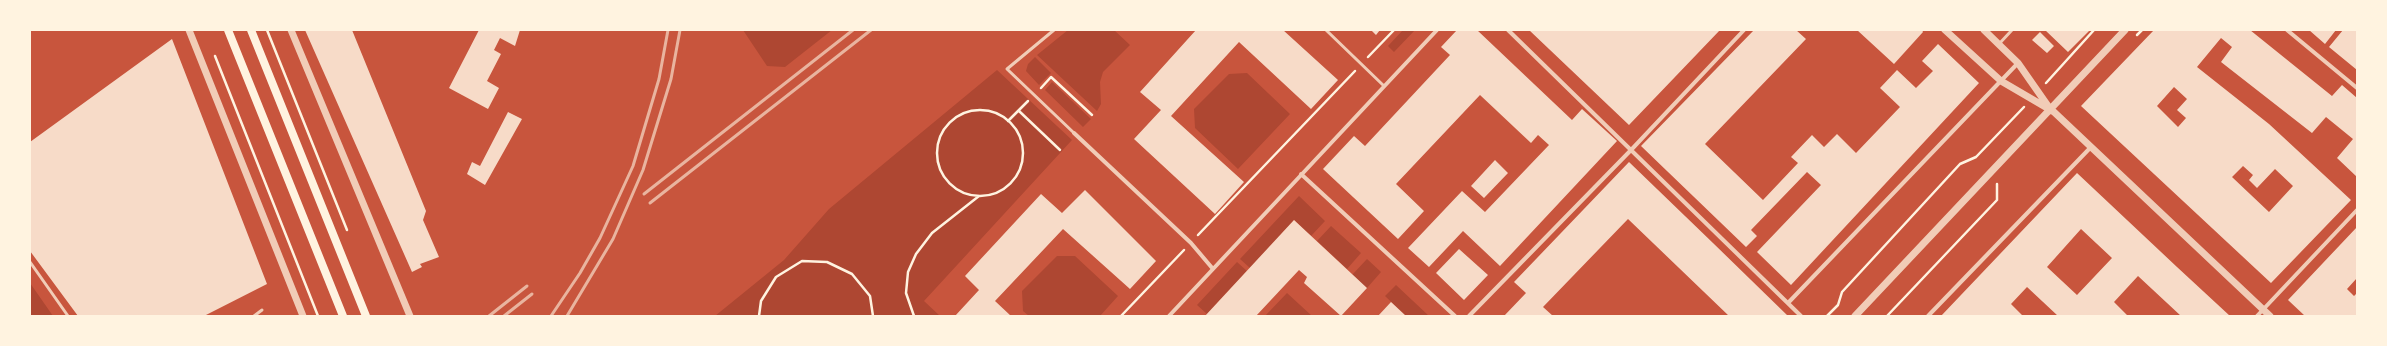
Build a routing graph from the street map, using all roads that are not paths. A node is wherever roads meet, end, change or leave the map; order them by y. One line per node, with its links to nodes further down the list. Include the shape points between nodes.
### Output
1 (189, 30): 33 (street)
2 (228, 30): 34 (main road)
3 (251, 30): 35 (main road)
4 (291, 30): 36 (street)
5 (1054, 30): 21 (lane, via 1007,69)
6 (1326, 30): 18 (lane)
7 (1437, 30): 18 (street)
8 (1508, 30): 23 (street)
9 (1744, 30): 23 (street)
10 (1945, 30): 17 (street)
11 (1984, 30): 15 (street)
12 (2012, 30): 15 (lane)
13 (2125, 30): 20 (street)
14 (2287, 30): 19 (street)
15 (1999, 44): 16 (street)
16 (2018, 63): 17 (street); 20 (street)
17 (2001, 81): 20 (street); 28 (street)
18 (1384, 86): 24 (street)
19 (2357, 88)
20 (2050, 110): 22 (street); 41 (street)
21 (1074, 133): 27 (street, via 1191,243)
22 (2091, 147): 30 (street); 42 (street)
23 (1632, 149): 28 (street); 39 (street)
24 (1301, 174): 27 (street); 38 (street)
25 (2357, 210): 30 (street)
26 (30, 262): 31 (lane)
27 (1213, 269): 37 (street)
28 (1788, 303): 40 (street)
29 (262, 310): 32 (lane)
30 (2264, 310): 43 (street); 44 (street)
31 (68, 316)
32 (254, 316)
33 (303, 316)
34 (343, 316)
35 (366, 316)
36 (410, 316)
37 (1168, 316)
38 (1455, 316)
39 (1469, 316)
40 (1801, 316)
41 (1855, 316)
42 (1928, 316)
43 (2257, 316)
44 (2270, 316)

